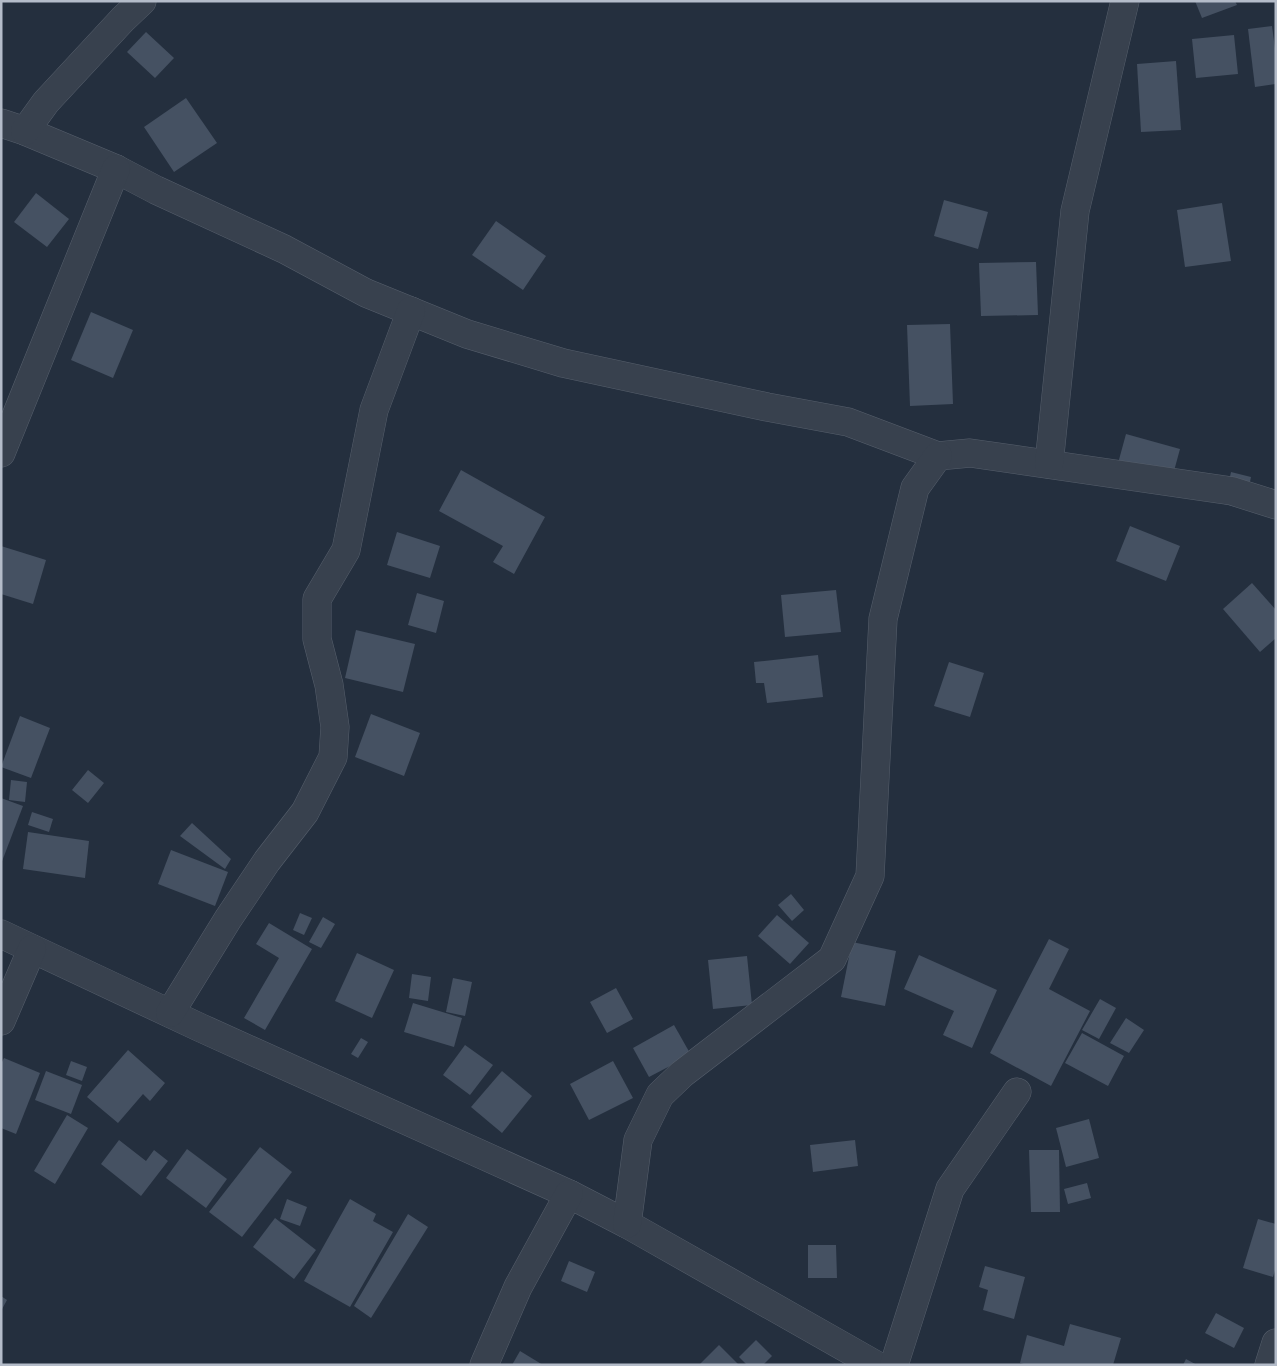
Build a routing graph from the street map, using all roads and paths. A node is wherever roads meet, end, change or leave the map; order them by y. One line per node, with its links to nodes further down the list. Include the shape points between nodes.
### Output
1 (142, 1): 3 (street, via 46,102)
2 (1125, 1): 8 (street, via 1075,211)
3 (13, 127): 4 (street)
4 (116, 169): 5 (street, via 284,249 366,293); 6 (street)
5 (410, 311): 7 (street, via 467,334 563,363 848,422); 12 (street, via 374,410 346,550 317,598 317,639 329,684 335,727 333,757 305,812 228,919)
6 (1, 453)
7 (938, 456): 8 (street, via 970,453); 16 (street, via 915,488 882,619 870,876 832,959 682,1074 660,1095 638,1140)
8 (1049, 464): 9 (street, via 1232,490)
9 (1276, 505)
10 (1, 934): 11 (street)
11 (32, 949): 12 (street); 13 (street)
12 (170, 1013): 15 (street)
13 (1, 1021)
14 (1017, 1092): 20 (street, via 950,1189)
15 (569, 1194): 16 (street); 18 (street, via 518,1287)
16 (627, 1224): 19 (street)
17 (1276, 1343): 21 (street)
18 (484, 1365)
19 (876, 1365)
20 (894, 1365)
21 (1269, 1365)

